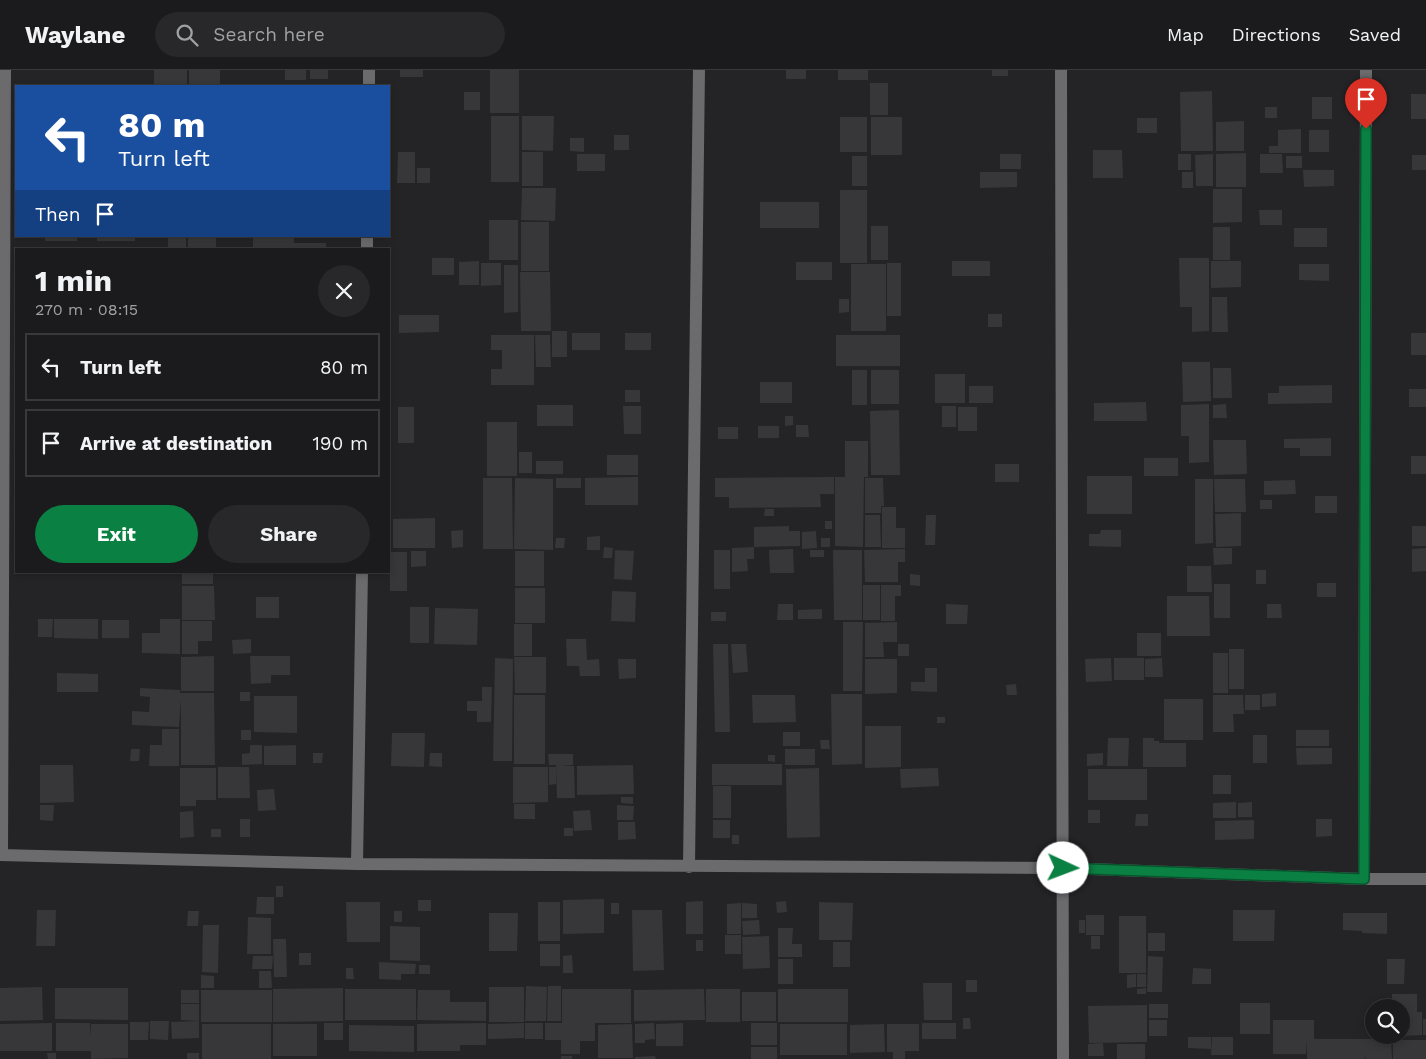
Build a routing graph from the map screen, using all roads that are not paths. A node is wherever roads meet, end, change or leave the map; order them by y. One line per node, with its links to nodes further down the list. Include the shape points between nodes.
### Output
1 (4, 70): 8 (street)
2 (369, 70): 6 (street)
3 (699, 70): 10 (street)
4 (1060, 70): 11 (street)
5 (1366, 70): 12 (street)
6 (369, 85)
7 (362, 573): 9 (street)
8 (1, 856): 9 (street)
9 (357, 864): 10 (street)
10 (689, 867): 11 (street)
11 (1063, 868): 12 (street); 14 (street)
12 (1364, 879): 13 (street)
13 (1426, 879)
14 (1063, 1059)

